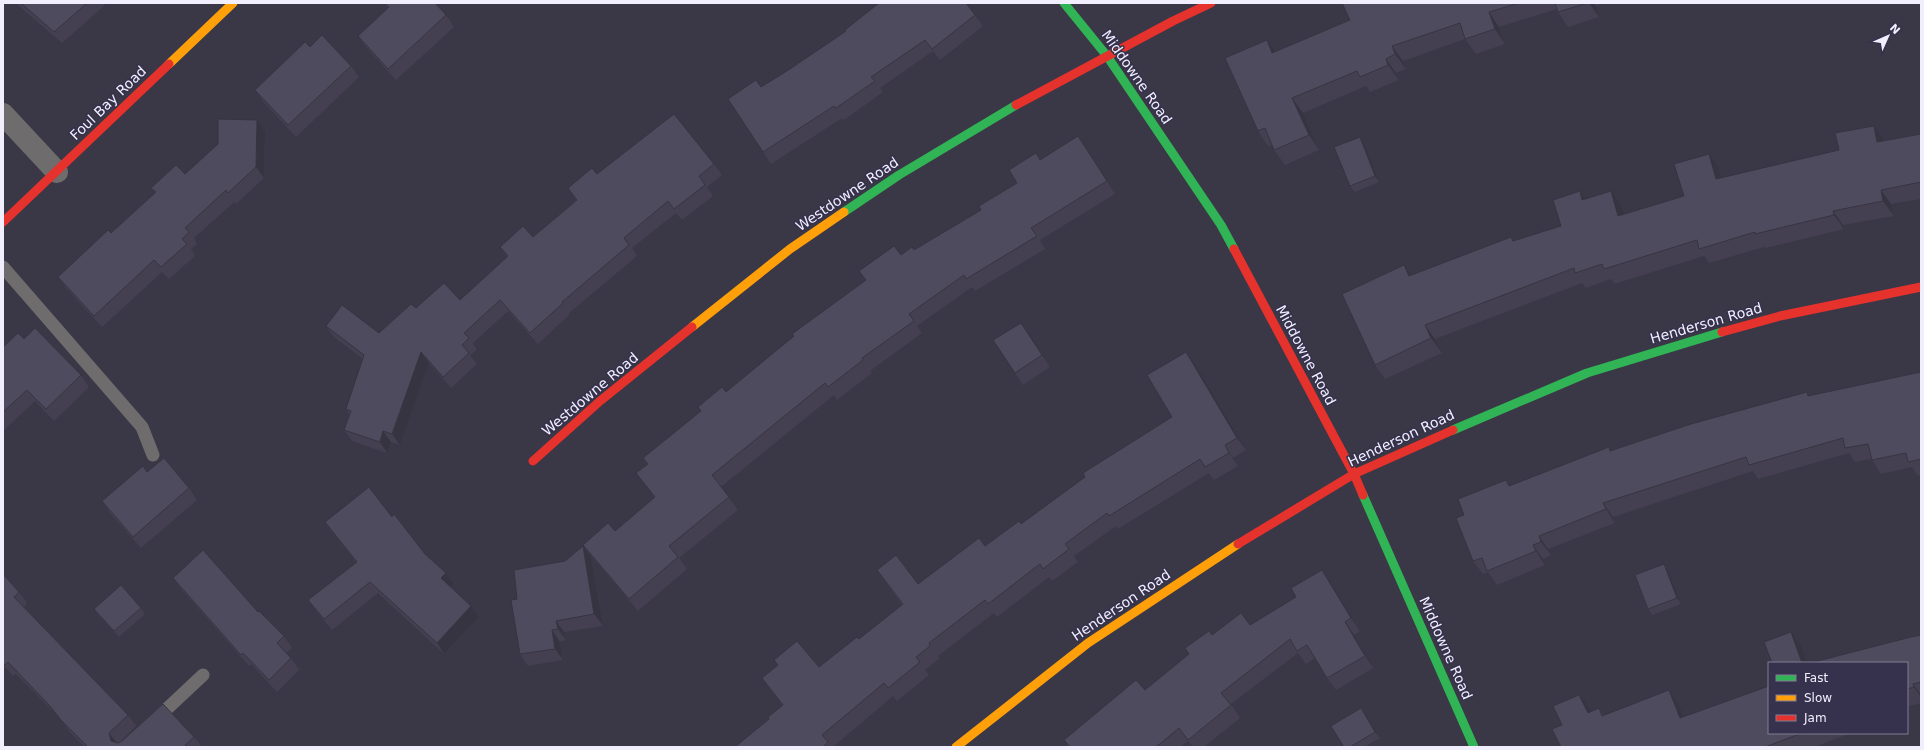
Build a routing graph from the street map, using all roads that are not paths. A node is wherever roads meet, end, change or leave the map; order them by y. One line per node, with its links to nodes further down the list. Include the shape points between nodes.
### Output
1 (233, 3): 6 (street, Foul Bay Road)
2 (1064, 3): 4 (street, Middowne Road)
3 (1211, 3): 4 (street, Westdowne Road)
4 (1107, 56): 11 (street, Westdowne Road, via 1037,92 899,176 790,249 600,401); 12 (street, Middowne Road, via 1221,225)
5 (3, 114): 6 (street)
6 (56, 172): 7 (street, Foul Bay Road)
7 (3, 222)
8 (3, 267): 10 (lane, via 142,427)
9 (1921, 286): 12 (street, Henderson Road, via 1780,316 1691,340 1587,373 1494,411)
10 (153, 455)
11 (533, 461)
12 (1354, 474): 15 (street, Henderson Road, via 1213,559 1088,643); 16 (street, Middowne Road)
13 (203, 675): 14 (lane)
14 (148, 726)
15 (956, 747)
16 (1474, 747)

